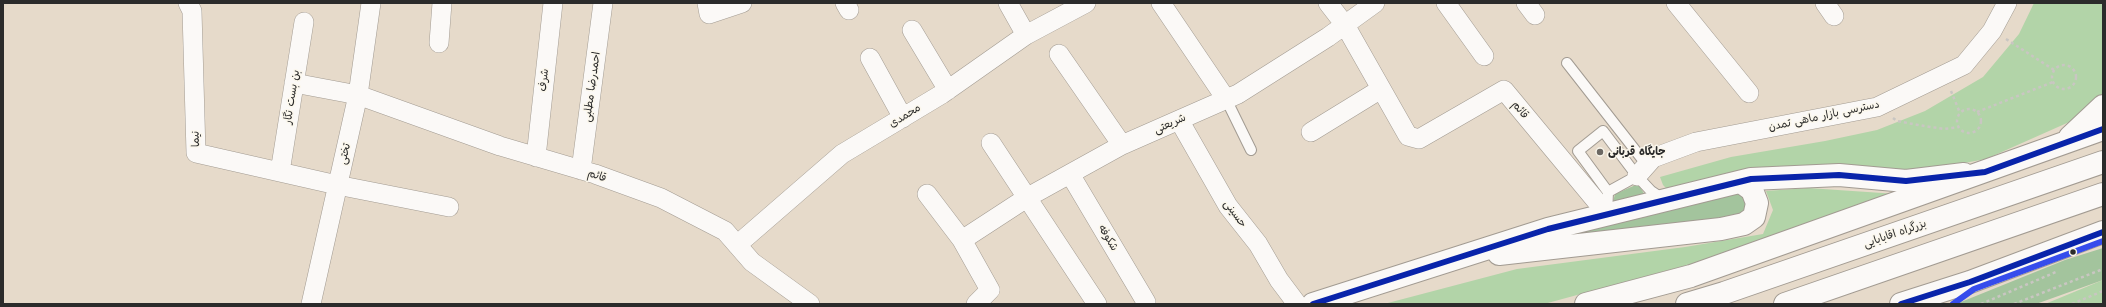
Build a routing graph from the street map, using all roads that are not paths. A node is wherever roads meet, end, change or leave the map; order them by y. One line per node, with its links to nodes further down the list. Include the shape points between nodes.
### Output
1 (371, 3): 29 (street, تختی)
2 (442, 3): 20 (street)
3 (553, 3): 40 (street, شرف)
4 (603, 3): 42 (street, احمدرضا مطلبی)
5 (707, 3): 6 (street, via 709,14)
6 (742, 3)
7 (1008, 3): 19 (street)
8 (1086, 3): 19 (street, محمدی)
9 (1161, 3): 30 (street)
10 (1328, 3): 17 (street)
11 (1375, 3): 17 (street, شریعتی)
12 (1446, 3): 22 (street)
13 (1676, 3): 28 (street)
14 (2007, 3): 43 (street, دسترسی بازار ماهی تمدن, via 1992,30 1964,65 1878,107 1696,142 1662,153)
15 (189, 4): 44 (street, نیما, via 192,11 196,153)
16 (304, 22): 25 (street, بن بست نگار)
17 (1345, 25): 26 (street); 30 (street, شریعتی)
18 (912, 30): 27 (street)
19 (1026, 35): 27 (street, محمدی)
20 (439, 43)
21 (1059, 54): 38 (street)
22 (1484, 56)
23 (870, 58): 32 (street)
24 (1567, 63): 43 (lane)
25 (294, 83): 29 (street, قائم); 44 (street, بن بست نگار)
26 (1381, 89): 35 (street); 55 (street, قائم, via 1408,136 1419,139 1504,90)
27 (948, 90): 32 (street, محمدی)
28 (1749, 93)
29 (358, 95): 40 (street, قائم); 48 (street, تختی)
30 (1226, 99): 33 (street, شریعتی); 39 (lane)
31 (2103, 106): 37 (main road)
32 (902, 118): 58 (street, محمدی, via 842,154)
33 (1179, 120): 38 (street, شریعتی); 66 (street, حسینی, via 1228,206 1258,244 1279,280)
34 (2103, 129): 37 (main road)
35 (1312, 132)
36 (991, 143): 52 (street)
37 (2064, 143): 45 (main road)
38 (1122, 145): 46 (street, شریعتی)
39 (1251, 150)
40 (536, 157): 42 (street, قائم)
41 (2103, 162): 69 (main road, بزرگراه اقابابایی)
42 (580, 170): 58 (street, قائم, via 661,198 725,231)
43 (1641, 170): 49 (lane); 49 (lane, via 1604,131 1578,151); 53 (lane, via 1651,191)
44 (280, 172): 48 (street, نیما)
45 (1985, 172): 47 (main road, via 1906,181 1839,174); 68 (main road, via 1691,276)
46 (1070, 174): 52 (street, شریعتی); 61 (street, شکوفه)
47 (1741, 182): 53 (main road); 59 (main road, via 1752,190 1757,203 1754,217 1744,224 1555,249)
48 (338, 185): 54 (street, نیما); 62 (street, تختی)
49 (1608, 192): 55 (lane)
50 (927, 194): 57 (street)
51 (2103, 194): 70 (main road)
52 (1028, 197): 57 (street, شریعتی); 65 (street)
53 (1665, 200): 55 (main road)
54 (449, 207)
55 (1607, 214): 59 (main road)
56 (2103, 232): 60 (main road)
57 (962, 240): 64 (street, via 990,290)
58 (737, 245): 63 (street, قائم, via 752,262)
59 (1455, 258): 67 (main road)
60 (1970, 282): 71 (main road); 72 (main road)
61 (1146, 302)
62 (310, 304)
63 (810, 304)
64 (976, 304)
65 (1097, 304)
66 (1297, 304)
67 (1313, 304)
68 (1586, 304)
69 (1687, 304)
70 (1785, 304)
71 (1901, 304)
72 (1938, 304)

